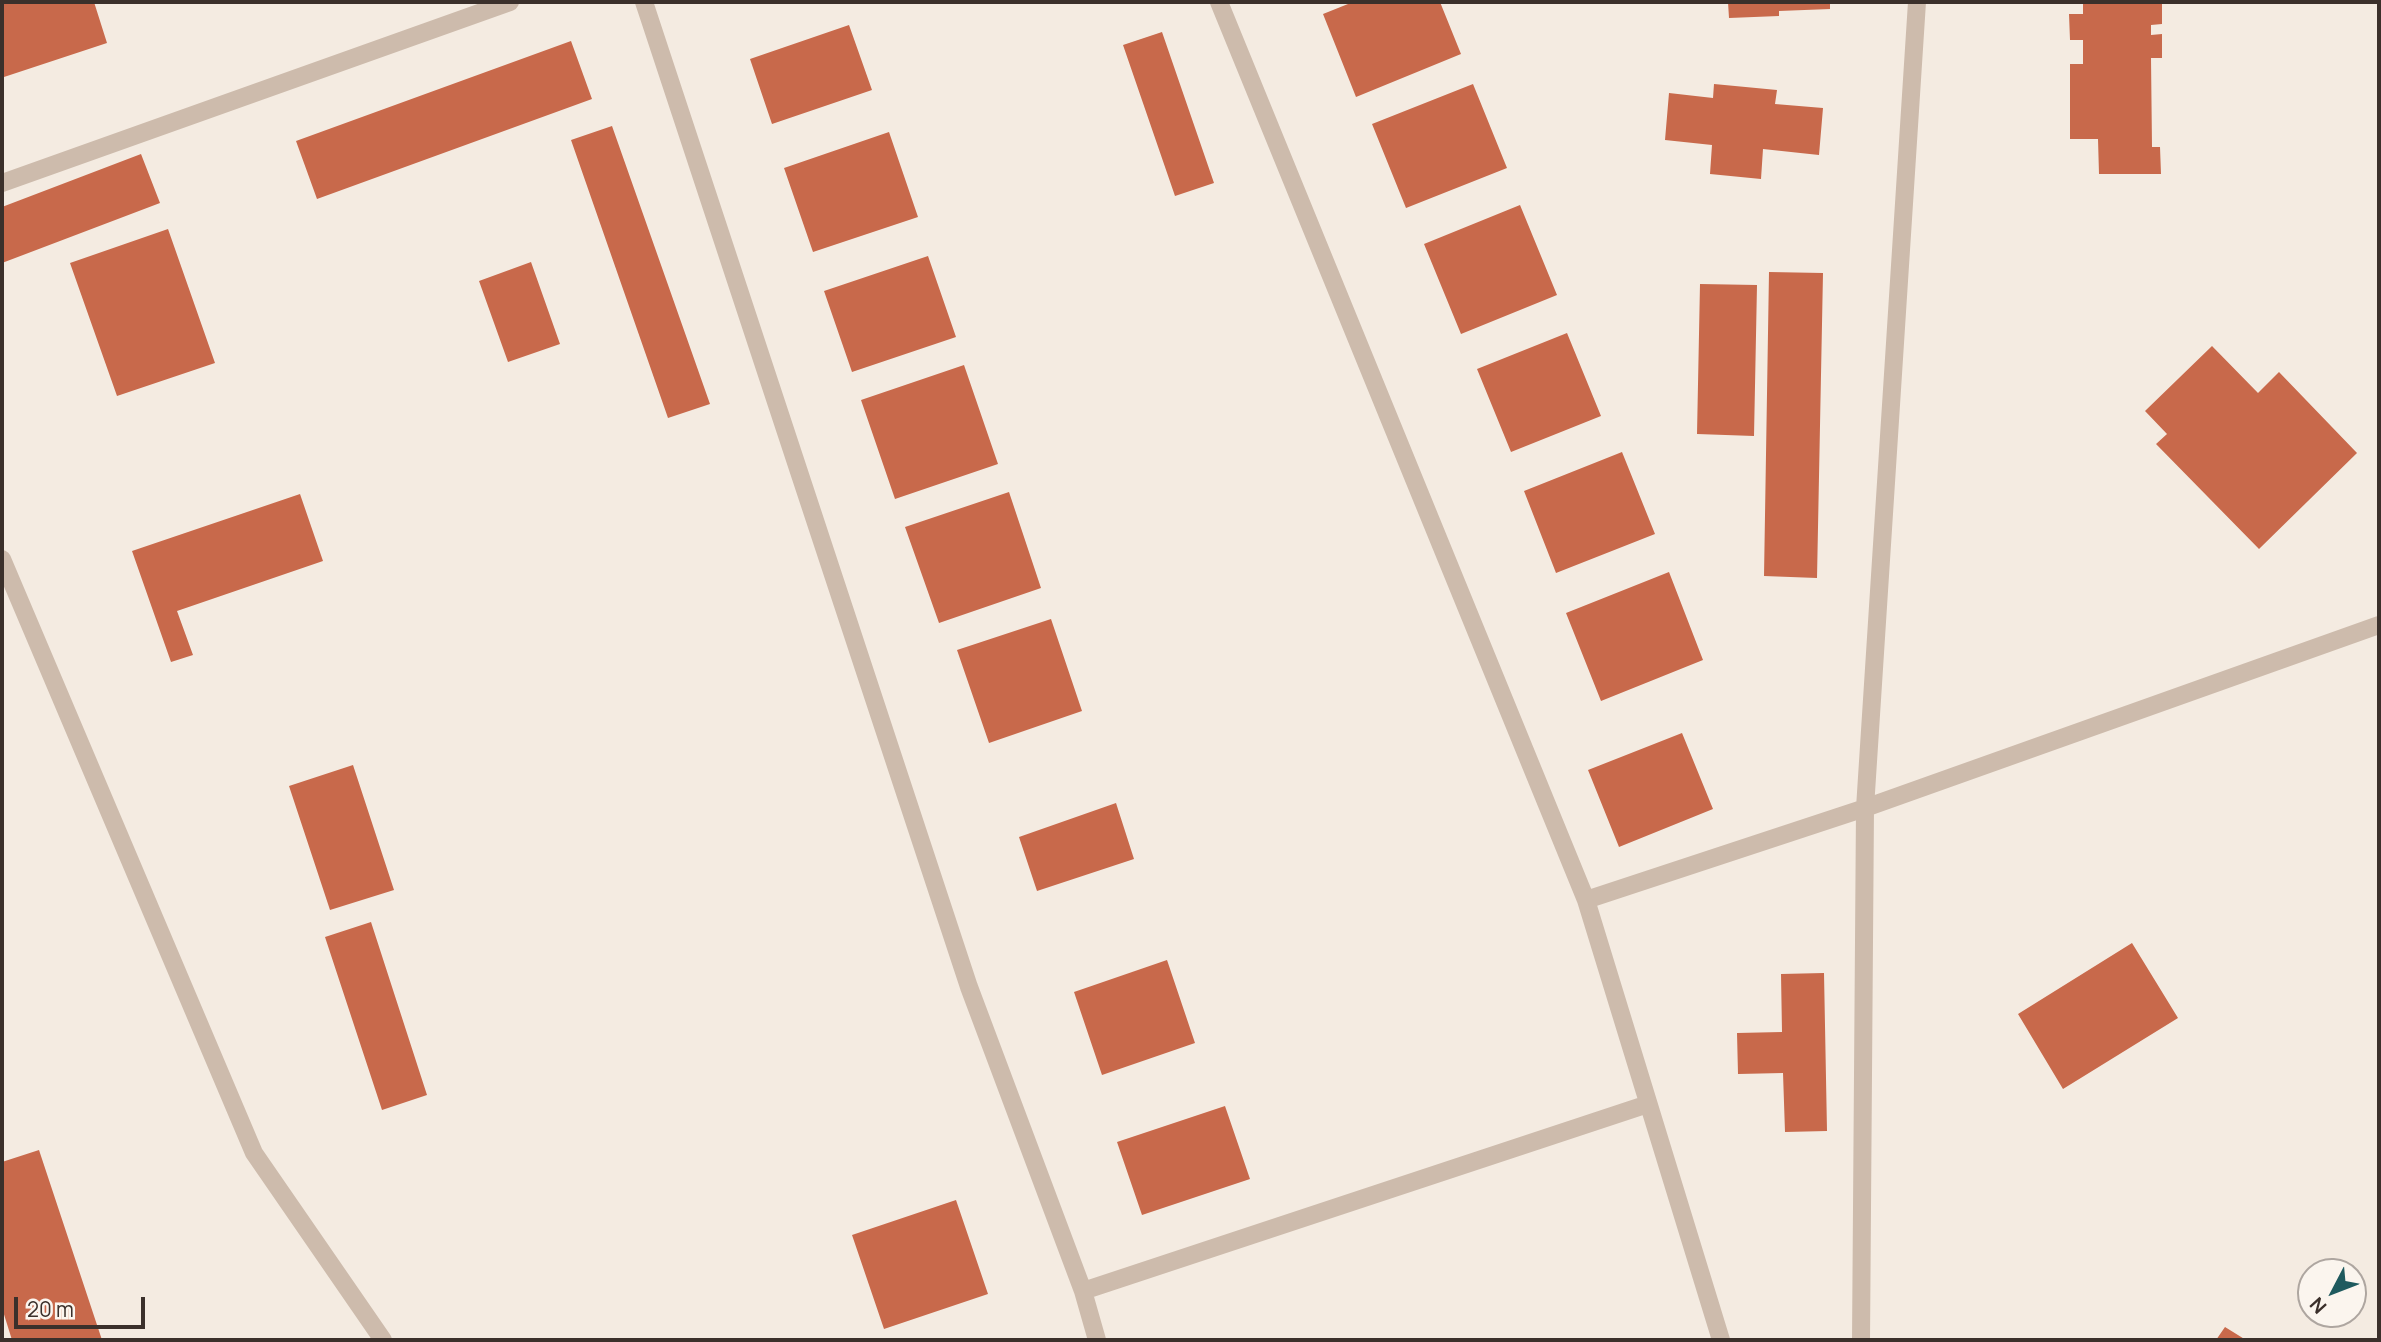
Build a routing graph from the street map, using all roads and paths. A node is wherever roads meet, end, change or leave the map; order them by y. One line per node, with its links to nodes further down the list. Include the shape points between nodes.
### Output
1 (510, 2): 5 (street)
2 (644, 2): 11 (street, via 969,987)
3 (1219, 2): 9 (street)
4 (1917, 2): 8 (street)
5 (2, 183)
6 (2, 559): 12 (street, via 254,1153)
7 (2379, 625): 8 (street)
8 (1865, 808): 9 (street); 15 (street)
9 (1586, 900): 10 (street)
10 (1648, 1104): 11 (street); 14 (street)
11 (1083, 1291): 13 (street)
12 (383, 1340)
13 (1097, 1340)
14 (1721, 1340)
15 (1861, 1340)

